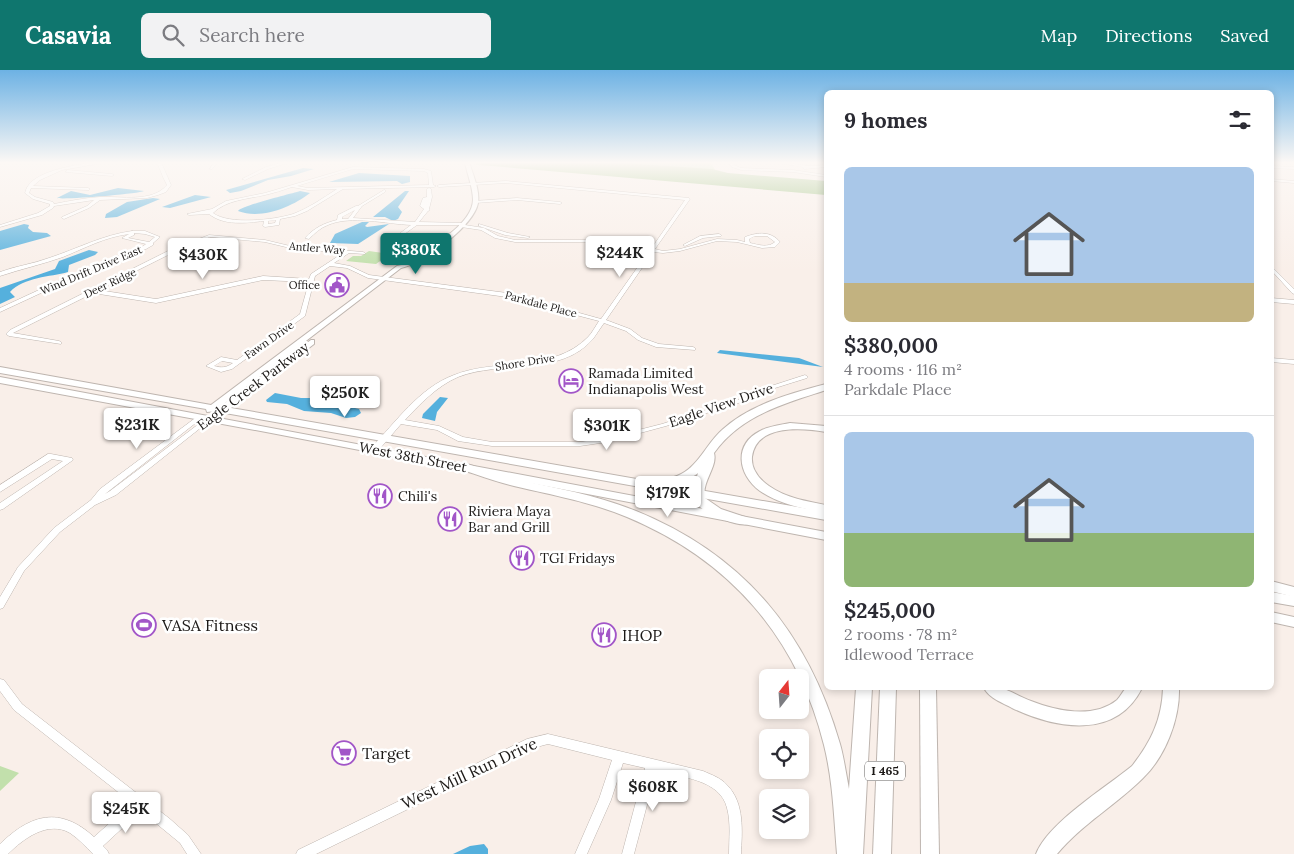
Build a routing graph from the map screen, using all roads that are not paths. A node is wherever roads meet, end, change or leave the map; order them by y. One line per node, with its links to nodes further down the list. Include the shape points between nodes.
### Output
1 (100, 198): 14 (street, via 88,208)
2 (37, 199): 12 (street)
3 (96, 199): 12 (street)
4 (243, 199): 5 (street, via 226,202 211,212 213,217 266,220 265,225 269,227 276,225 278,219 298,213)
5 (324, 199)
6 (373, 199): 13 (street)
7 (430, 199): 17 (street, via 428,210)
8 (474, 199): 10 (main road)
9 (684, 199): 27 (street, Shore Drive, via 688,199)
10 (475, 202): 11 (street, via 517,199); 18 (main road, Eagle Creek Parkway, via 472,213)
11 (560, 203)
12 (53, 205): 19 (street, via 42,213)
13 (360, 207): 15 (street); 16 (street, via 341,215)
14 (64, 218)
15 (350, 219): 16 (street); 17 (street)
16 (340, 221): 23 (street, via 324,226)
17 (417, 223): 18 (street); 26 (street, via 394,237)
18 (463, 224): 27 (street, via 515,241 586,241); 33 (main road, Eagle Creek Parkway)
19 (0, 226)
20 (134, 233): 25 (street, Wind Drift Drive East, via 157,236); 25 (street, via 124,238); 32 (street, via 101,238 54,259)
21 (211, 236): 28 (street, Antler Way, via 265,241 290,248); 35 (street, Deer Ridge, via 170,252)
22 (752, 236): 24 (street, via 746,239); 24 (street, via 770,236 778,242 765,247); 27 (street, via 708,236 676,248)
23 (307, 238)
24 (748, 243): 27 (street, via 715,240 677,251)
25 (151, 244): 39 (street, Wind Drift Drive East)
26 (385, 247)
27 (653, 249): 40 (street, Shore Drive)
28 (349, 251): 29 (street, Antler Way); 30 (street)
29 (363, 253)
30 (330, 264): 33 (street, Parkdale Place, via 347,266 366,276); 34 (street, via 314,274)
31 (1274, 270): 36 (street)
32 (0, 274)
33 (388, 279): 40 (street, Parkdale Place, via 507,295); 50 (main road, Eagle Creek Parkway); 51 (main road, Eagle Creek Parkway)
34 (311, 281): 35 (street, via 263,278 156,301); 44 (street, Fawn Drive, via 303,315)
35 (92, 292): 41 (street, Deer Ridge, via 10,333)
36 (1294, 292)
37 (1274, 300): 38 (street)
38 (1294, 302)
39 (0, 310)
40 (602, 320): 42 (street, Parkdale Place, via 620,326 650,344); 53 (street, Shore Drive, via 585,343 565,355 540,362 473,370 447,380 431,391)
41 (59, 343)
42 (693, 349)
43 (1274, 360): 45 (street)
44 (238, 362)
45 (1294, 362)
46 (0, 370): 50 (main road, West 38th Street)
47 (804, 377): 53 (street, Eagle View Drive, via 664,425 580,444 492,444 461,439 440,428)
48 (0, 380): 52 (main road, West 38th Street)
49 (824, 388): 57 (highway, via 743,418 720,438)
50 (212, 408): 51 (main road, West 38th Street); 52 (main road, Eagle Creek Parkway)
51 (223, 410): 52 (main road, Eagle Creek Parkway); 55 (main road, West 38th Street)
52 (205, 418): 56 (main road, West 38th Street); 69 (street, Eagle Creek Parkway, via 113,493 92,503 50,536)
53 (402, 422): 55 (street, Shore Drive)
54 (824, 429): 63 (highway, via 794,426 772,430 752,442 746,460 752,476 768,491)
55 (386, 437): 56 (street, Shore Drive); 59 (main road, West 38th Street)
56 (374, 450): 58 (main road, West 38th Street)
57 (711, 451): 59 (highway, via 697,470 685,479 667,484); 61 (highway)
58 (464, 467): 65 (main road, West 38th Street); 92 (highway, via 633,514 700,549 746,587 785,636 808,675 820,704 839,771)
59 (643, 484): 61 (main road, West 38th Street)
60 (0, 489): 62 (street, via 51,456 69,460)
61 (698, 493): 64 (main road, West 38th Street); 65 (highway, via 707,506)
62 (0, 508)
63 (824, 509)
64 (824, 516)
65 (744, 521): 66 (main road, West 38th Street)
66 (824, 536)
67 (1274, 587): 68 (highway)
68 (1294, 592)
69 (3, 594): 72 (street, Eagle Creek Parkway)
70 (1274, 598): 71 (main road)
71 (1294, 602)
72 (0, 605)
73 (1274, 618): 74 (main road)
74 (1294, 622)
75 (0, 682): 84 (street, via 18,706)
76 (864, 690): 93 (highway)
77 (888, 690): 94 (highway, I 465)
78 (928, 690): 95 (highway)
79 (996, 690): 80 (highway, via 1032,709 1072,718 1100,716 1114,711 1125,703)
80 (1133, 690)
81 (1171, 690): 96 (highway, via 1165,730 1138,772 1064,832)
82 (619, 756): 83 (street, West Mill Run Drive); 88 (street, West Mill Run Drive, via 556,740 537,740); 89 (street, via 605,800)
83 (652, 764): 90 (street); 91 (street, West Mill Run Drive, via 708,778 727,793 736,815)
84 (141, 803): 85 (street); 87 (street, via 184,838)
85 (98, 850): 86 (street, via 72,828 61,823 49,823 24,832)
86 (0, 853)
87 (195, 854)
88 (302, 854)
89 (581, 854)
90 (628, 854)
91 (735, 854)
92 (846, 854)
93 (854, 854)
94 (882, 854)
95 (930, 854)
96 (1044, 854)

